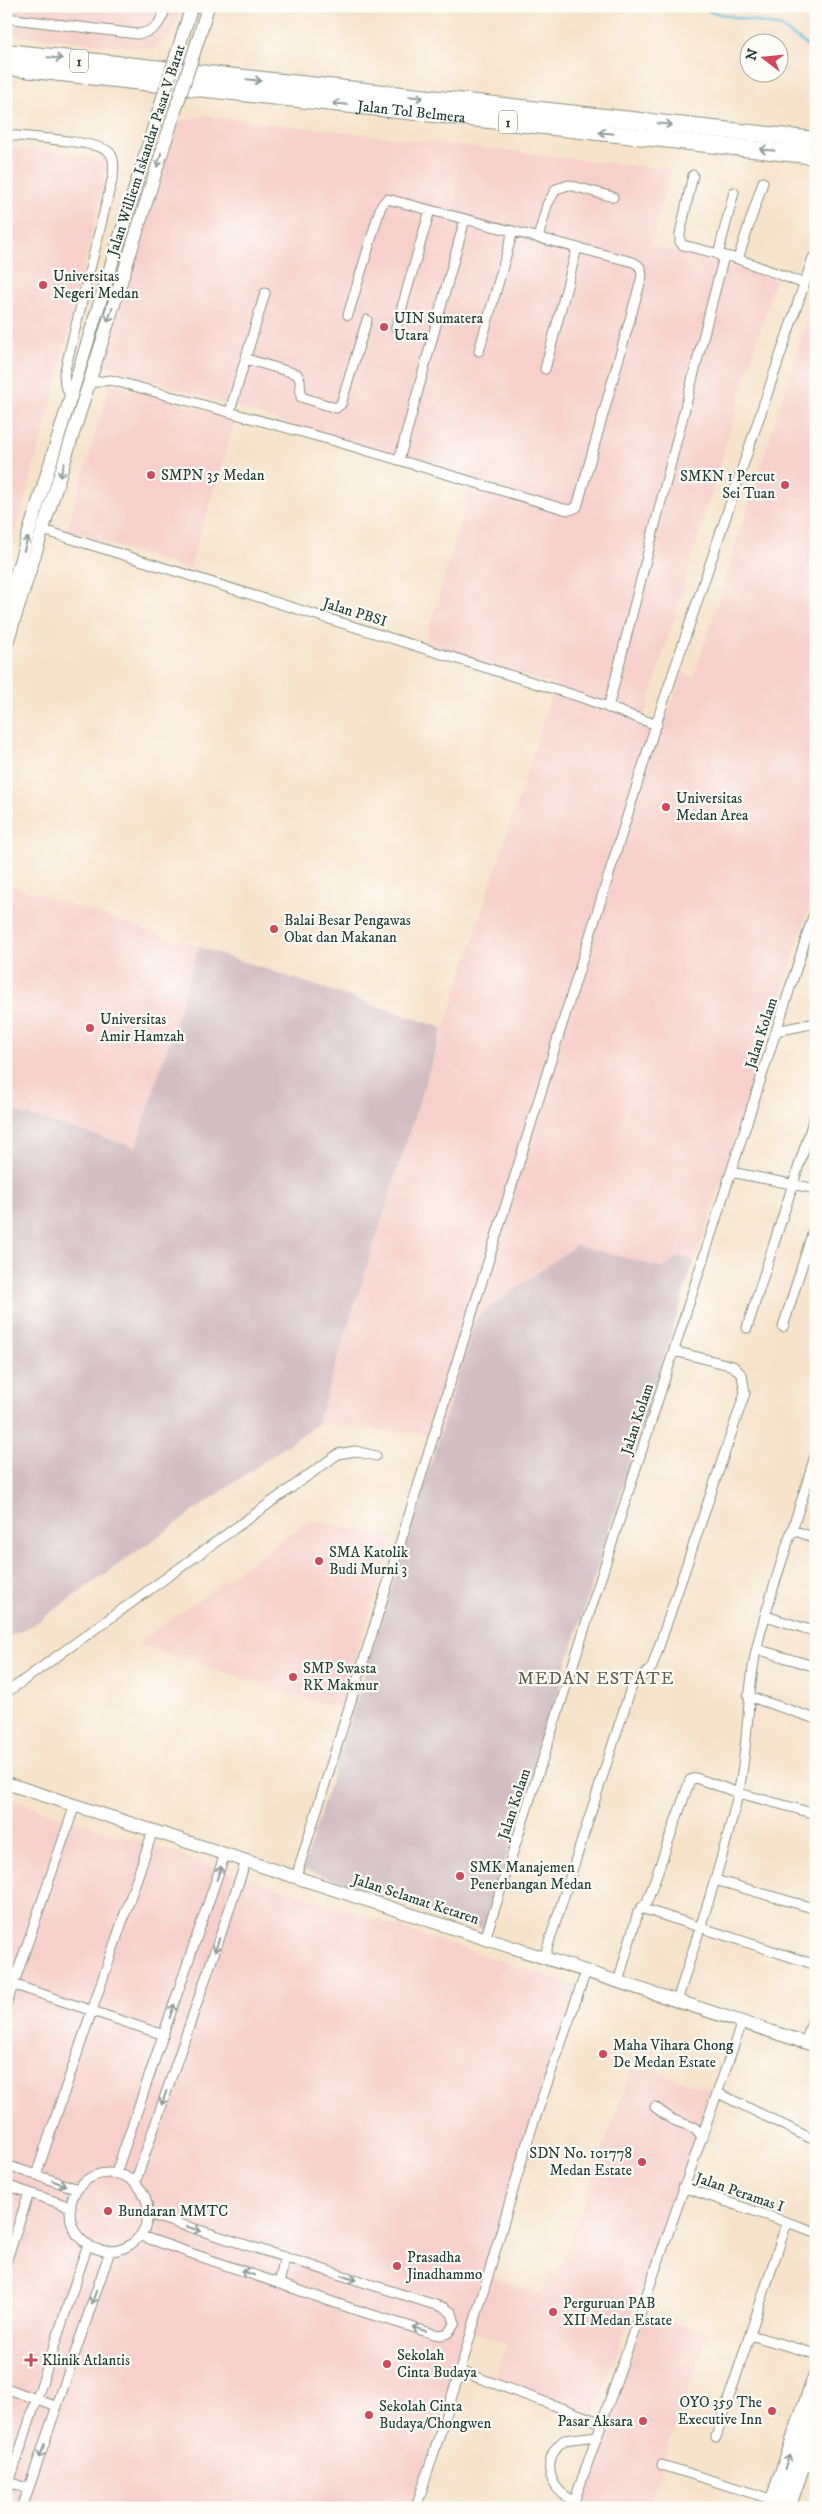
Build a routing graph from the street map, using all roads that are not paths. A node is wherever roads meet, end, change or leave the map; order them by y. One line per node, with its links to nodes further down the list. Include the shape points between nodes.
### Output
1 (166, 6): 4 (street, via 154,30 137,34)
2 (192, 6): 32 (street, Jalan Williem Iskandar Pasar V Barat, bridge)
3 (208, 6): 31 (street, Jalan Williem Iskandar Pasar V Barat, one-way to 31, bridge)
4 (6, 18)
5 (6, 52): 9 (highway, Jalan Tol Belmera / 1, one-way to 9)
6 (6, 67): 10 (highway, Jalan Tol Belmera / 1, one-way to 6)
7 (6, 135): 32 (street, via 94,145 108,151 113,160 113,176 64,374 65,385)
8 (816, 135): 9 (highway)
9 (787, 137): 10 (highway, Jalan Tol Belmera / 1)
10 (814, 152)
11 (693, 175): 20 (street, via 680,242)
12 (763, 182): 22 (street)
13 (734, 192): 20 (street)
14 (613, 197): 18 (street, via 569,185 556,189 547,206)
15 (430, 210): 16 (street); 25 (street, via 390,199 383,201); 27 (street)
16 (465, 219): 17 (street); 34 (street)
17 (513, 231): 18 (street); 28 (street)
18 (538, 238): 19 (street)
19 (577, 248): 30 (street); 34 (street, via 633,262 640,266 642,274 576,507 564,510)
20 (721, 256): 22 (street); 38 (street)
21 (816, 258): 23 (street, via 813,258)
22 (738, 259): 23 (street)
23 (805, 284): 39 (street)
24 (265, 293): 29 (street)
25 (348, 315)
26 (366, 320): 29 (street, via 336,408 301,397 297,374)
27 (396, 328)
28 (480, 351)
29 (246, 359): 33 (street)
30 (545, 369)
31 (89, 383): 33 (street, via 111,380); 35 (street, Jalan Williem Iskandar Pasar V Barat, one-way to 35)
32 (72, 398): 36 (street, Jalan Williem Iskandar Pasar V Barat, one-way to 32)
33 (230, 411): 34 (street)
34 (399, 460)
35 (43, 530): 37 (street, Jalan Williem Iskandar Pasar V Barat); 38 (street, Jalan PBSI)
36 (6, 608)
37 (6, 646)
38 (608, 708): 39 (street, Jalan PBSI)
39 (657, 725): 72 (street)
40 (816, 907): 41 (street, Jalan Kolam)
41 (813, 922): 43 (street, Jalan Kolam)
42 (816, 1023): 43 (street)
43 (776, 1032): 45 (street, Jalan Kolam)
44 (816, 1112): 46 (street)
45 (731, 1172): 46 (street); 51 (street, Jalan Kolam)
46 (794, 1183): 47 (street); 50 (street)
47 (816, 1188)
48 (816, 1221): 49 (street)
49 (783, 1327)
50 (747, 1328)
51 (674, 1351): 77 (street, Jalan Kolam); 78 (street, via 733,1366 742,1374 745,1393 652,1667 631,1688)
52 (816, 1452): 54 (street)
53 (376, 1456): 62 (street, via 355,1452 338,1454)
54 (806, 1490): 55 (street); 56 (street)
55 (816, 1494)
56 (792, 1530): 57 (street); 58 (street)
57 (816, 1538)
58 (766, 1616): 59 (street); 60 (street)
59 (816, 1632)
60 (757, 1649): 61 (street); 63 (street)
61 (816, 1667)
62 (6, 1693)
63 (748, 1696): 64 (street); 66 (street)
64 (816, 1719)
65 (6, 1783): 67 (street, Jalan Selamat Ketaren)
66 (739, 1793): 68 (street); 73 (street); 74 (street, via 696,1778 690,1780 647,1902)
67 (75, 1805): 69 (street, Jalan Selamat Ketaren); 82 (street)
68 (816, 1814)
69 (153, 1831): 70 (street, Jalan Selamat Ketaren); 86 (street)
70 (225, 1854): 71 (street, Jalan Selamat Ketaren); 88 (street, one-way to 70)
71 (246, 1861): 72 (street, Jalan Selamat Ketaren); 97 (street, one-way to 97)
72 (296, 1877): 77 (street, Jalan Selamat Ketaren)
73 (715, 1880): 75 (street); 76 (street)
74 (641, 1908): 76 (street); 81 (street)
75 (816, 1909)
76 (700, 1928): 79 (street); 83 (street)
77 (485, 1939): 78 (street, Jalan Selamat Ketaren)
78 (544, 1958): 80 (street, Jalan Selamat Ketaren)
79 (816, 1965)
80 (586, 1971): 81 (street, Jalan Selamat Ketaren); 114 (street, via 529,2136)
81 (618, 1982): 83 (street, Jalan Selamat Ketaren)
82 (10, 1983): 84 (street); 86 (street)
83 (677, 2001): 87 (street, Jalan Selamat Ketaren)
84 (6, 2006)
85 (816, 2008): 89 (street)
86 (92, 2011): 88 (street); 96 (street)
87 (742, 2022): 89 (street, Jalan Selamat Ketaren); 90 (street)
88 (164, 2035): 95 (street)
89 (810, 2044)
90 (718, 2093): 92 (street); 93 (street)
91 (655, 2107): 92 (street, via 671,2119 695,2128)
92 (703, 2138): 99 (street)
93 (816, 2141)
94 (6, 2165): 96 (street)
95 (116, 2173): 97 (street); 100 (street, via 93,2176)
96 (36, 2175): 100 (street, one-way to 100)
97 (135, 2183): 103 (street, via 145,2197)
98 (6, 2185): 101 (street)
99 (683, 2187): 104 (street, Jalan Peramas I); 119 (street)
100 (78, 2190): 102 (street)
101 (29, 2193): 102 (street); 110 (street)
102 (71, 2208): 107 (street, via 74,2229)
103 (148, 2214): 106 (street); 109 (street, one-way to 109)
104 (787, 2222): 105 (street, Jalan Peramas I); 112 (street)
105 (816, 2232)
106 (141, 2236): 108 (street, via 128,2246); 111 (street, one-way to 106)
107 (88, 2244): 108 (street); 117 (street)
108 (110, 2251): 118 (street, one-way to 118)
109 (286, 2257): 111 (street); 111 (street, one-way to 111, via 445,2308 452,2313 454,2323 448,2333 441,2336)
110 (6, 2262)
111 (279, 2284)
112 (750, 2335): 113 (street); 122 (street)
113 (816, 2354)
114 (460, 2371): 119 (street); 130 (street)
115 (816, 2377): 128 (highway, one-way to 115)
116 (6, 2388): 117 (street)
117 (37, 2399): 118 (street); 125 (street)
118 (57, 2407): 126 (street, one-way to 126)
119 (602, 2423): 121 (street)
120 (816, 2423): 124 (highway)
121 (597, 2436): 127 (street); 127 (street, via 564,2440 553,2453 550,2469 555,2487)
122 (716, 2437)
123 (662, 2465): 128 (street)
124 (809, 2467): 128 (highway)
125 (8, 2487): 126 (street)
126 (28, 2489): 129 (street)
127 (573, 2504)
128 (780, 2505)
129 (22, 2508)
130 (416, 2508)

